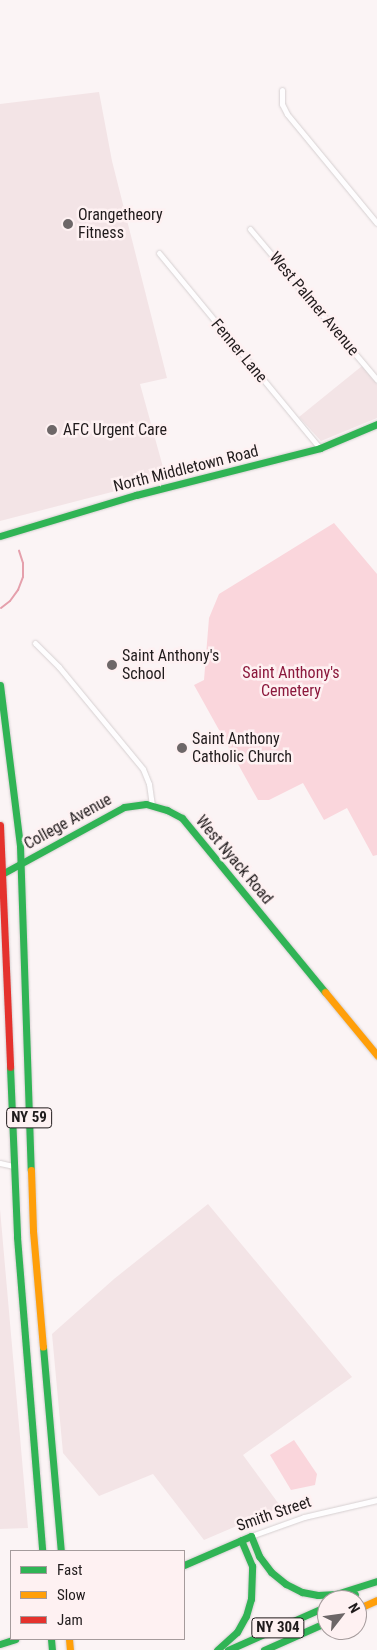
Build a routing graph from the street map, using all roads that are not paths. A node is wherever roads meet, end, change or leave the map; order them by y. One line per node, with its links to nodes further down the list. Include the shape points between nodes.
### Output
1 (282, 90): 2 (street, via 282,104 287,114)
2 (377, 223)
3 (250, 229): 5 (street, West Palmer Avenue)
4 (159, 253): 7 (street, Fenner Lane)
5 (377, 380)
6 (376, 425): 7 (main road, North Middletown Road)
7 (320, 448): 8 (main road, North Middletown Road, via 136,495)
8 (0, 536)
9 (35, 643): 11 (street, via 59,667 143,769)
10 (0, 685): 13 (main road, NY 59, via 14,776)
11 (152, 805): 13 (main road, College Avenue, via 124,807); 15 (main road, West Nyack Road, via 175,814 188,824)
12 (0, 824): 14 (main road, NY 59)
13 (21, 863): 14 (main road, College Avenue); 22 (main road, NY 59, via 33,1222)
14 (1, 874): 17 (main road, NY 59)
15 (377, 1055)
16 (0, 1163): 17 (street)
17 (13, 1166): 21 (main road, NY 59)
18 (377, 1500): 19 (street, Smith Street, via 304,1517)
19 (251, 1536): 20 (main road, Smith Street); 24 (main road, via 259,1556 271,1572 302,1592 336,1594)
20 (241, 1540): 23 (main road, Smith Street); 31 (main road, via 252,1566 251,1599 237,1632)
21 (42, 1550)
22 (61, 1550)
23 (185, 1565)
24 (377, 1582): 25 (main road)
25 (361, 1590)
26 (317, 1610): 32 (main road, NY 304)
27 (317, 1627): 33 (main road, NY 304)
28 (317, 1628): 34 (main road)
29 (12, 1640): 30 (main road)
30 (0, 1644)
31 (217, 1650)
32 (228, 1650)
33 (264, 1650)
34 (277, 1650)

